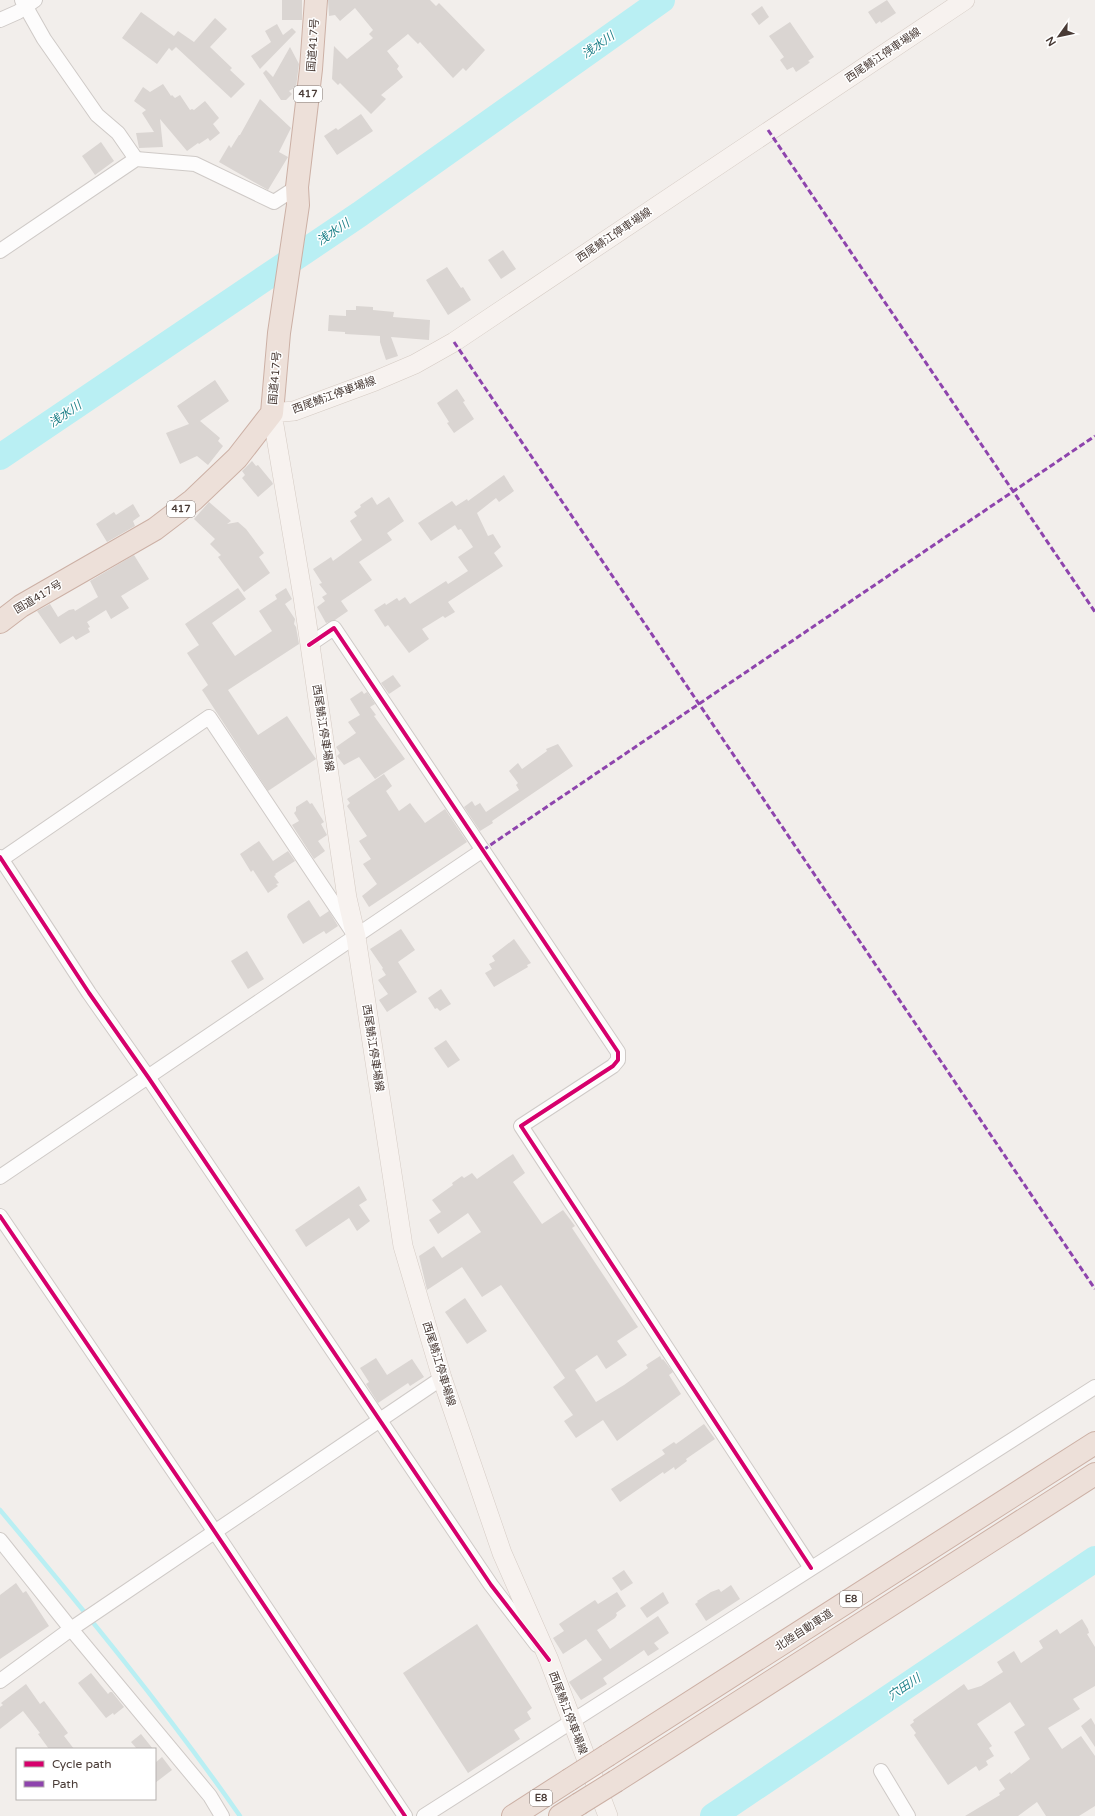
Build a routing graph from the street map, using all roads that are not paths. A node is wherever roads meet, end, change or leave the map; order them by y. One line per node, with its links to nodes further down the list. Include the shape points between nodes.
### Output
1 (316, 0): 6 (highway, 国道417号 / 417, via 312,69)
2 (965, 0): 8 (main road, 西尾鯖江停車場線, via 454,342 415,364 375,381 294,411)
3 (28, 2): 4 (street); 5 (street, via 44,39 98,115 118,133)
4 (0, 20)
5 (136, 159): 6 (street, via 196,164 274,202); 7 (street)
6 (298, 196): 8 (highway, 国道417号 / 417, via 279,333)
7 (0, 251)
8 (272, 413): 9 (highway, 国道417号 / 417, via 236,458 187,505 155,529 21,606); 10 (main road, 西尾鯖江停車場線)
9 (0, 622)
10 (309, 645): 11 (street, via 334,628); 13 (main road, 西尾鯖江停車場線, via 329,764 347,898)
11 (483, 850): 13 (street); 24 (street, via 618,1052 618,1060 612,1066 521,1126)
12 (1, 858): 13 (street, via 209,717); 14 (street, via 89,993)
13 (356, 937): 14 (street); 17 (main road, 西尾鯖江停車場線, via 403,1246)
14 (148, 1077): 15 (street); 19 (street)
15 (0, 1177)
16 (0, 1216): 22 (street)
17 (442, 1378): 19 (street); 26 (main road, 西尾鯖江停車場線, via 502,1553)
18 (1095, 1387): 24 (street)
19 (380, 1421): 22 (street); 26 (street, via 491,1584)
20 (1095, 1443): 33 (highway, 北陸自動車道 / E8, bridge)
21 (1095, 1474): 34 (highway, E8, bridge)
22 (215, 1532): 25 (street); 31 (street)
23 (0, 1540): 25 (street)
24 (812, 1568): 28 (street)
25 (71, 1629): 27 (street); 30 (street, via 210,1796)
26 (549, 1660): 28 (main road, 西尾鯖江停車場線)
27 (0, 1681)
28 (571, 1721): 32 (street); 35 (main road, 西尾鯖江停車場線)
29 (881, 1771): 36 (street)
30 (222, 1816)
31 (405, 1816)
32 (424, 1816)
33 (513, 1816)
34 (560, 1816)
35 (608, 1816)
36 (908, 1816)

